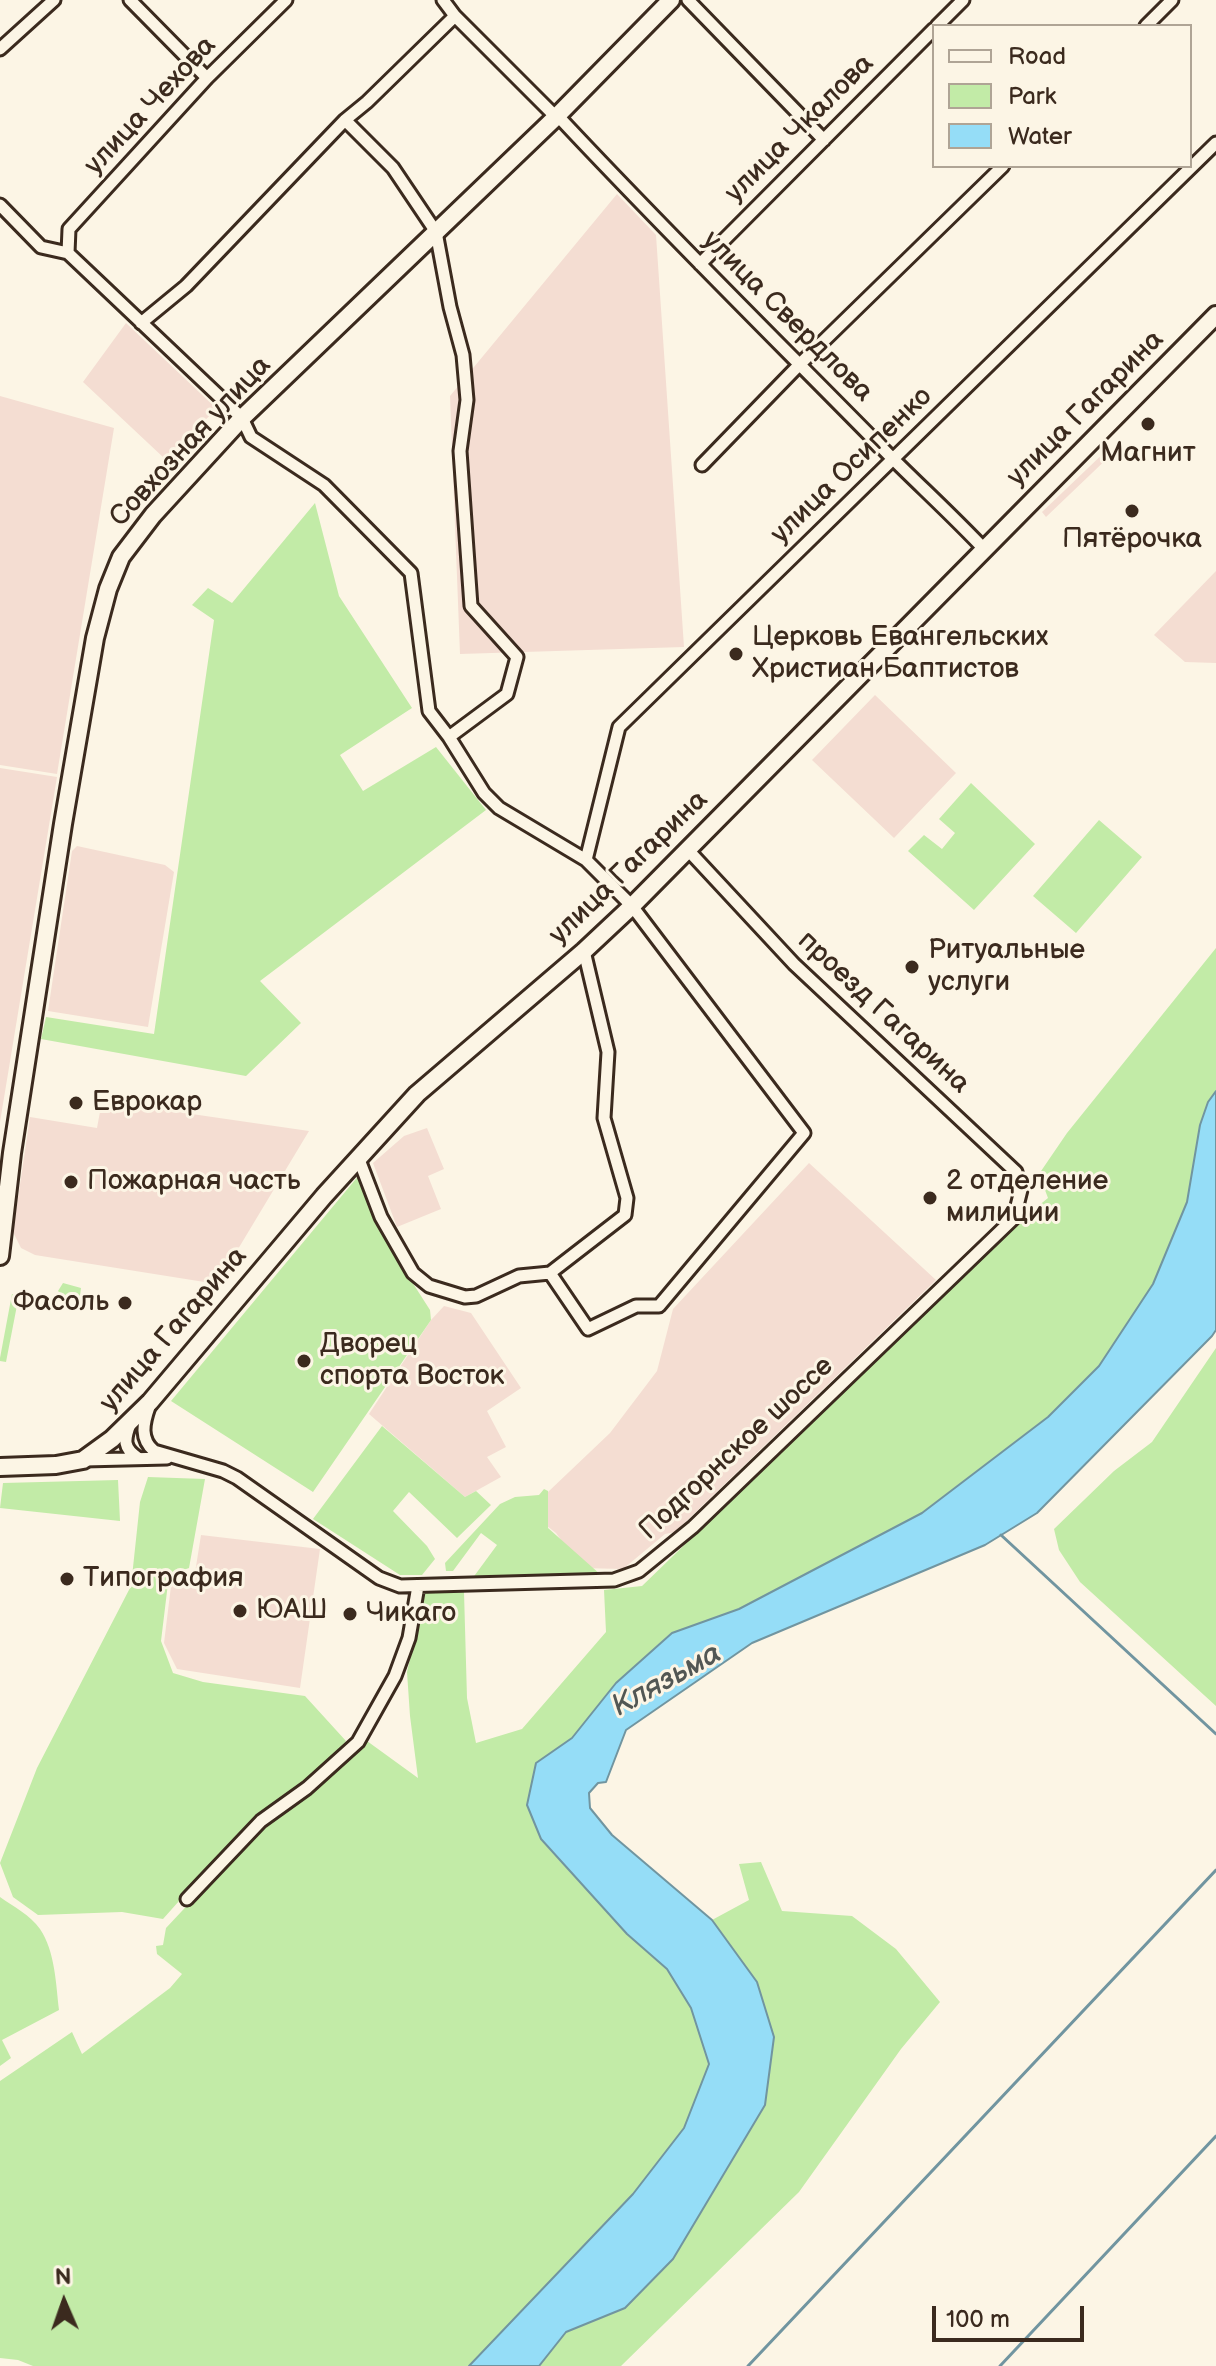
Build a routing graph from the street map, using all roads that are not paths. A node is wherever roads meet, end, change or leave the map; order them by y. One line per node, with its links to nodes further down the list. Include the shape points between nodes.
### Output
1 (54, 0): 13 (street)
2 (130, 0): 14 (street)
3 (286, 0): 14 (street, улица Чехова)
4 (443, 0): 9 (street, улица Свердлова)
5 (671, 0): 15 (main road, Совхозная улица)
6 (688, 0): 17 (street)
7 (963, 0): 10 (street, улица Чкалова)
8 (1172, 0): 11 (street)
9 (455, 16): 15 (street, улица Свердлова); 16 (street)
10 (938, 24)
11 (1148, 24)
12 (932, 30): 17 (street, улица Чкалова)
13 (0, 49)
14 (207, 78): 24 (street, улица Чехова, via 69,229)
15 (556, 116): 23 (main road, Совхозная улица); 25 (street, улица Свердлова)
16 (345, 120): 23 (street, via 393,168); 27 (street, via 186,286)
17 (824, 140): 25 (street, улица Чкалова)
18 (1216, 143): 19 (street, улица Осипенко)
19 (1192, 166)
20 (1001, 168): 28 (street)
21 (1190, 168): 30 (street, улица Осипенко)
22 (0, 205): 24 (street, via 41,247)
23 (436, 232): 29 (main road, Совхозная улица); 33 (street, via 463,355 467,400 460,451 471,606 517,657 507,694)
24 (68, 253): 27 (street)
25 (700, 264): 28 (street, улица Свердлова)
26 (1216, 315): 32 (main road, улица Гагарина)
27 (141, 323): 29 (street)
28 (800, 364): 30 (street, улица Свердлова); 31 (street)
29 (242, 418): 33 (street, via 251,437 324,485 411,573 429,711); 40 (main road, Совхозная улица, via 132,540 108,589 63,824)
30 (893, 459): 32 (street, улица Свердлова); 35 (street, улица Осипенко, via 619,727)
31 (702, 465)
32 (985, 550): 34 (main road, улица Гагарина)
33 (449, 737): 35 (street, via 499,808)
34 (688, 850): 36 (main road, улица Гагарина); 39 (street, проезд Гагарина, via 794,964 1016,1172 1021,1190)
35 (586, 860): 36 (street)
36 (632, 906): 37 (main road, улица Гагарина); 41 (street, via 804,1133 659,1306 636,1306 588,1329)
37 (584, 951): 38 (main road, улица Гагарина, via 417,1094); 41 (street, via 608,1052 604,1118 627,1198 625,1215)
38 (358, 1157): 41 (street, via 394,1243 413,1273 429,1286 476,1296 519,1276); 42 (main road, улица Гагарина)
39 (1014, 1218): 48 (street, Подгорнское шоссе, via 777,1449 639,1571 614,1580)
40 (0, 1256)
41 (550, 1273)
42 (150, 1402): 43 (main road, улица Гагарина); 45 (street, Подгорнское шоссе, via 146,1444)
43 (132, 1419): 44 (street, via 125,1442); 46 (main road, улица Гагарина)
44 (138, 1458): 45 (street); 46 (street)
45 (184, 1458): 48 (street, Подгорнское шоссе, via 237,1478 379,1578)
46 (83, 1460): 47 (main road)
47 (0, 1467)
48 (418, 1586): 49 (street, via 409,1638 395,1676 358,1742 261,1821)
49 (187, 1899)

